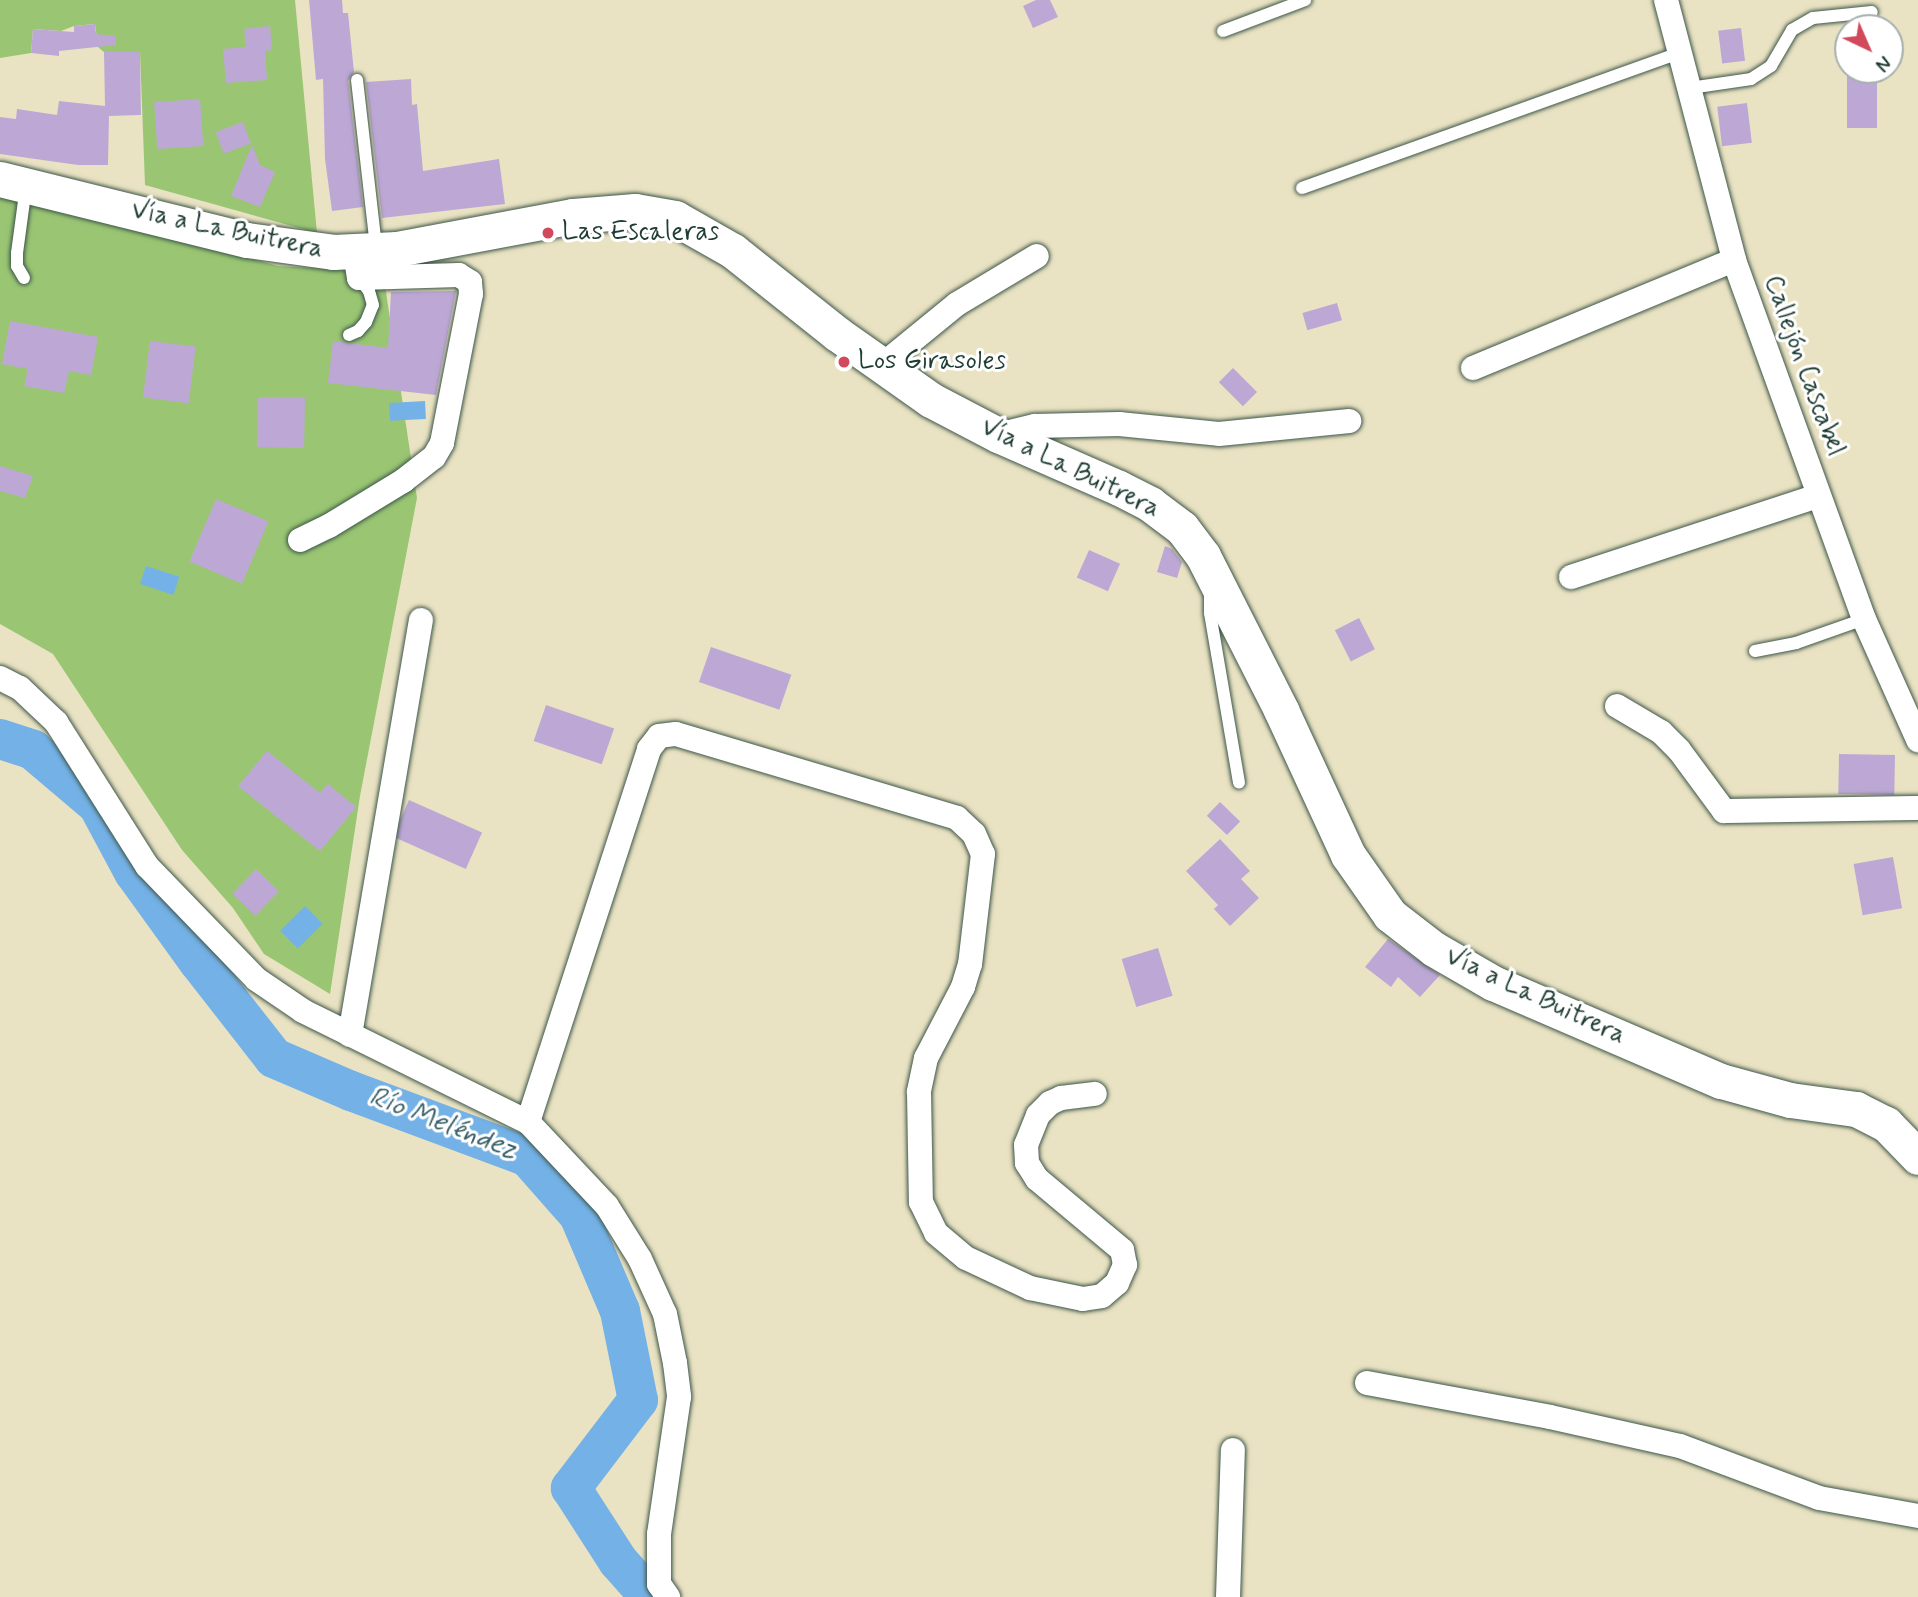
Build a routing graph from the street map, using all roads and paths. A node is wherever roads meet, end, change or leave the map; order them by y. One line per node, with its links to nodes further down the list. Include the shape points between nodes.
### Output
1 (1305, 0): 4 (lane)
2 (1666, 0): 5 (street, Callejón Cascabel)
3 (1872, 12): 7 (lane, via 1813,18 1792,30 1770,66 1751,79)
4 (1223, 31)
5 (1681, 52): 7 (street, Callejón Cascabel); 9 (lane)
6 (357, 80): 12 (lane)
7 (1690, 88): 11 (street, Callejón Cascabel)
8 (13, 182): 12 (street, Vía a La Buitrera, via 247,240); 13 (lane, via 17,266)
9 (1302, 188)
10 (1037, 256): 15 (street, via 957,304)
11 (1734, 260): 16 (street); 19 (street, Callejón Cascabel)
12 (364, 261): 14 (lane, via 373,305 366,322); 15 (street, Vía a La Buitrera, via 573,216 635,211 675,218 733,251); 20 (street, via 458,275 470,282 442,443 427,465)
13 (24, 278)
14 (349, 335)
15 (881, 366): 18 (street, Vía a La Buitrera, via 931,400)
16 (1473, 368)
17 (1349, 421): 18 (street, via 1219,434 1119,424 1035,426)
18 (998, 435): 21 (street, Vía a La Buitrera, via 1150,504 1182,528)
19 (1818, 496): 22 (street); 23 (street, Callejón Cascabel)
20 (300, 540)
21 (1211, 574): 29 (lane, via 1210,613); 34 (street, Vía a La Buitrera, via 1348,855 1390,915 1434,949 1493,983 1721,1081 1790,1100 1856,1109 1886,1124)
22 (1571, 577)
23 (1864, 619): 25 (lane, via 1796,643); 28 (street, Callejón Cascabel)
24 (421, 620): 31 (street)
25 (1755, 651)
26 (0, 678): 31 (street, via 20,688 56,722 146,866 190,914 256,979)
27 (1617, 706): 30 (street, via 1661,732 1724,811)
28 (1918, 740)
29 (1239, 783)
30 (1918, 808)
31 (350, 1035): 33 (street)
32 (1095, 1094): 33 (street, via 1061,1098 1038,1115 1026,1145 1027,1163 1037,1179 1122,1250 1125,1265 1118,1283 1102,1296 1083,1299 1030,1288 966,1258 936,1233 921,1202 919,1092 926,1058 970,964 984,854 974,834 957,818 676,734 659,736 649,749)
33 (528, 1122): 38 (street, via 607,1206 640,1259 665,1314 679,1397 659,1534 659,1584)
34 (1918, 1157)
35 (1367, 1383): 37 (street, via 1680,1446 1819,1498)
36 (1233, 1450): 39 (street)
37 (1918, 1516)
38 (668, 1597)
39 (1228, 1597)

